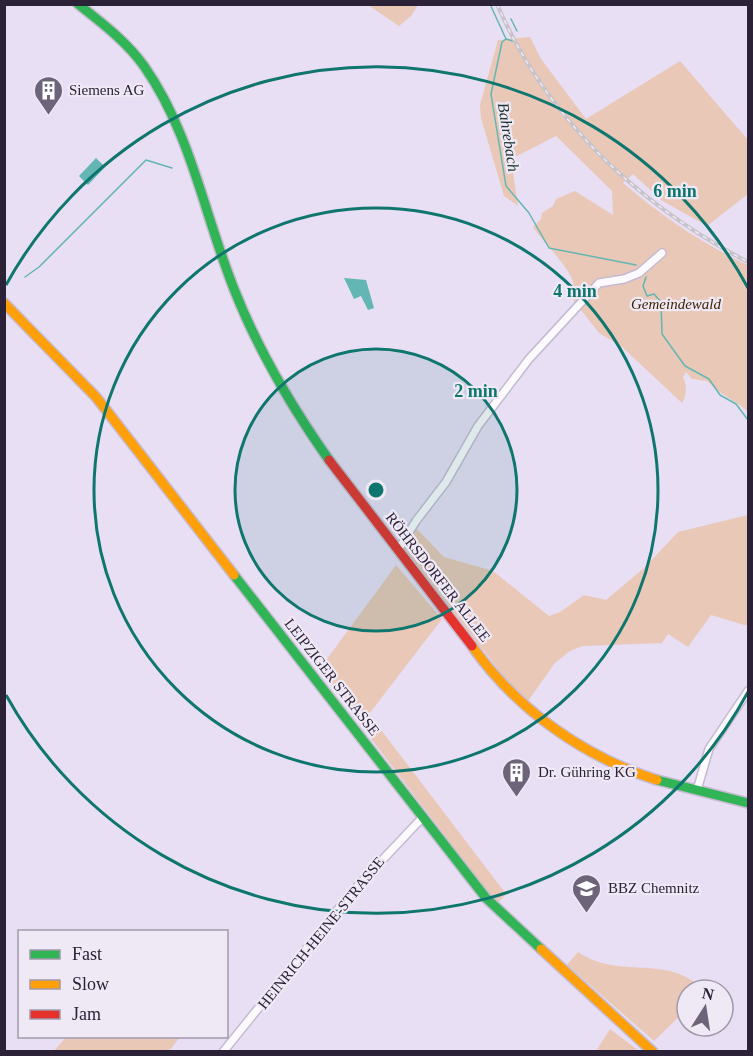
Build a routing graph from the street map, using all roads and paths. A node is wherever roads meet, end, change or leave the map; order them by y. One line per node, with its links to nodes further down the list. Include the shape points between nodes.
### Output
1 (78, 4): 4 (street, RÖHRSDORFER ALLEE, via 129,47 165,97 186,144 234,290 275,377 316,445)
2 (662, 253): 4 (street, via 639,273 599,283 537,350 478,426 446,482)
3 (4, 303): 8 (street, LEIPZIGER STRASSE, via 96,398)
4 (398, 550): 6 (street, RÖHRSDORFER ALLEE, via 518,700 613,763)
5 (748, 691): 6 (street, via 709,749)
6 (697, 790): 7 (street, RÖHRSDORFER ALLEE)
7 (748, 802)
8 (422, 818): 9 (street, HEINRICH-HEINE-STRASSE, via 352,892); 10 (street, LEIPZIGER STRASSE, via 486,898)
9 (223, 1052)
10 (653, 1052)

